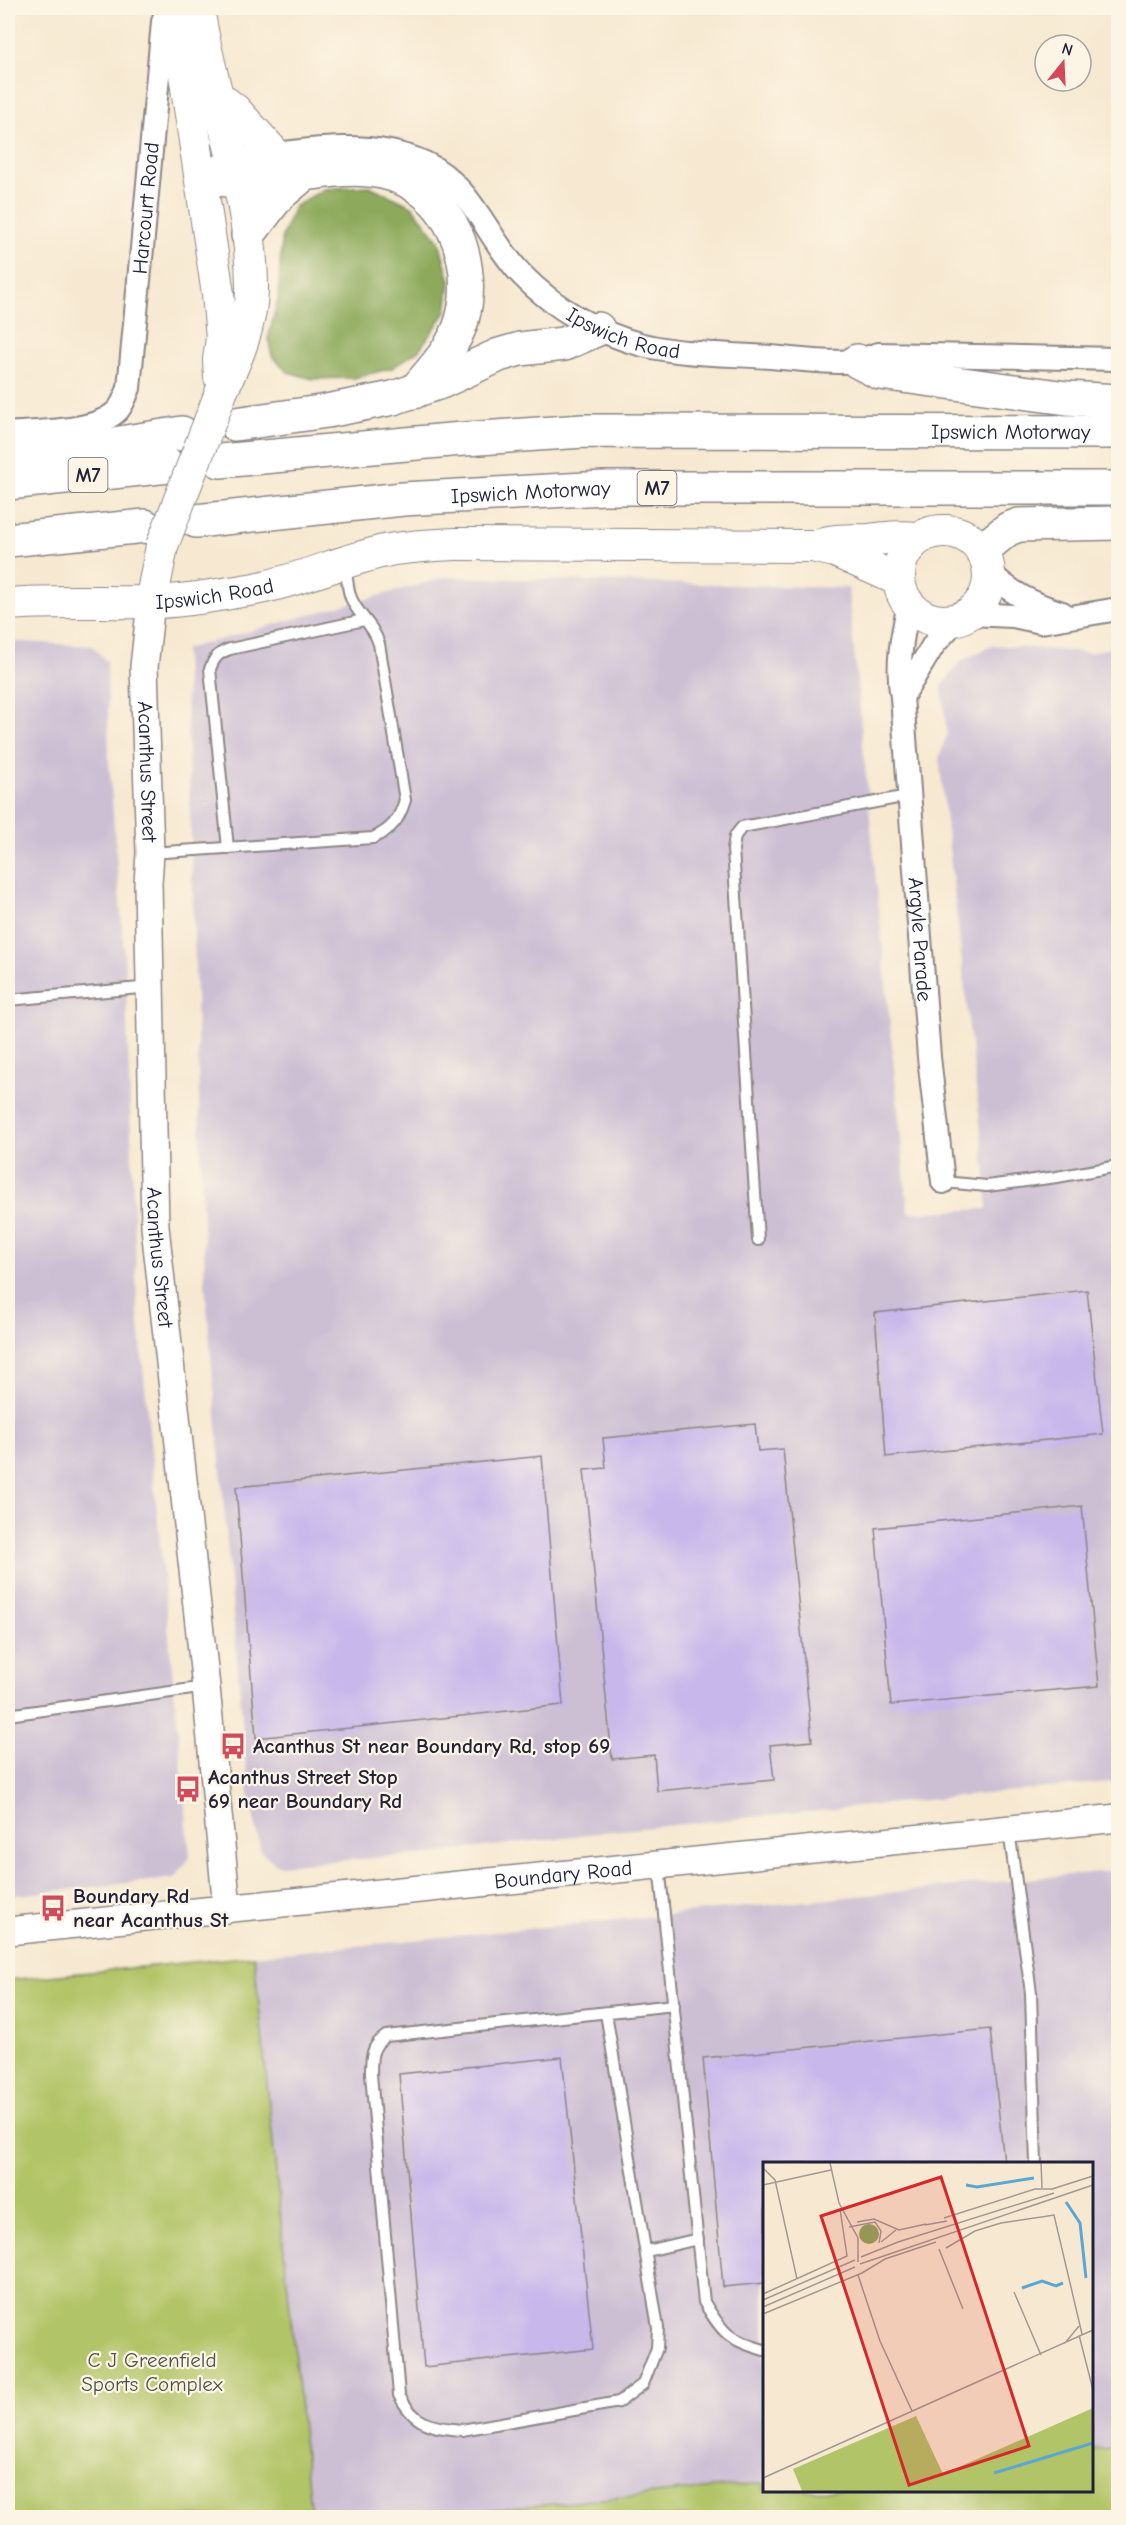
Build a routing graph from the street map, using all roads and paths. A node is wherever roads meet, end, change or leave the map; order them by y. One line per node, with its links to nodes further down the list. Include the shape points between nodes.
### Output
1 (167, 8): 19 (street, Harcourt Road, via 129,388 119,409 93,424)
2 (175, 8): 8 (main road, Harcourt Road)
3 (198, 8): 4 (main road, Harcourt Road)
4 (218, 98): 5 (main road, via 235,110); 6 (main road, Harcourt Road)
5 (274, 154): 6 (street, Ipswich Road); 10 (street, Ipswich Road, via 363,147 403,155 433,168 470,200 496,243 522,275 559,306)
6 (234, 170): 7 (highway); 8 (highway); 9 (main road, Harcourt Road)
7 (304, 174): 9 (highway, via 278,196); 14 (highway, via 340,169 390,174 414,184 451,222 462,246 466,272 462,321 445,354)
8 (201, 176): 13 (main road, Harcourt Road, via 221,316)
9 (248, 235): 13 (main road, Harcourt Road, via 252,291 248,322)
10 (598, 329): 12 (street, Ipswich Road, via 644,346 676,350); 14 (highway, via 564,344 499,355)
11 (1119, 358): 12 (street, Ipswich Road, via 878,354)
12 (857, 361): 15 (highway, via 880,373 1067,398)
13 (222, 390): 27 (main road, Harcourt Road, bridge)
14 (414, 392): 16 (highway, via 327,411)
15 (1119, 401)
16 (235, 424)
17 (182, 432): 20 (highway)
18 (1119, 432): 21 (highway, Ipswich Motorway, via 584,431)
19 (8, 434)
20 (8, 461)
21 (220, 461)
22 (169, 466): 23 (highway, M7)
23 (8, 483)
24 (1119, 488): 25 (highway, Ipswich Motorway / M7, via 604,489 403,499)
25 (196, 520)
26 (1119, 524): 32 (highway, via 1020,525 1008,530)
27 (154, 536): 29 (highway); 34 (main road, Harcourt Road)
28 (918, 538): 30 (main road, Ipswich Road, via 836,540); 32 (main road, via 931,532 952,532 972,540); 33 (main road, via 903,556)
29 (8, 540)
30 (812, 546): 31 (main road, Ipswich Road, via 423,545); 33 (main road, Ipswich Road, via 835,551)
31 (344, 562): 34 (main road, Ipswich Road, via 303,578 252,590); 39 (lane, via 350,598)
32 (986, 562): 37 (street, via 1008,590 1027,602); 38 (main road, via 985,597)
33 (904, 592): 38 (main road, via 930,619); 40 (street, Argyle Parade, via 898,676)
34 (151, 602): 35 (main road, Ipswich Road); 43 (street, Acanthus Street, via 144,667)
35 (8, 604)
36 (1119, 609): 37 (street)
37 (1075, 616): 38 (street, via 1041,622 1013,616)
38 (962, 617): 40 (street, via 934,644)
39 (364, 620): 42 (lane, via 230,649 214,659 210,669); 42 (lane, via 375,630 379,644 405,800 400,818 390,831 373,838)
40 (902, 697): 41 (street, Argyle Parade)
41 (908, 796): 47 (street, Argyle Parade); 48 (lane, via 742,828 735,836)
42 (228, 848): 43 (lane)
43 (150, 853): 44 (street, Acanthus Street)
44 (151, 987): 45 (lane); 49 (street, Acanthus Street, via 156,1227)
45 (8, 1000)
46 (1119, 1166): 47 (lane, via 987,1186)
47 (943, 1182)
48 (758, 1240)
49 (206, 1687): 50 (lane); 54 (street, Acanthus Street)
50 (8, 1715)
51 (1119, 1818): 52 (street, Boundary Road)
52 (1009, 1830): 53 (street, Boundary Road); 58 (lane, via 1030,1994)
53 (659, 1864): 54 (street, Boundary Road); 56 (lane)
54 (226, 1909): 55 (street, Boundary Road)
55 (8, 1931)
56 (674, 2005): 57 (lane); 59 (lane)
57 (606, 2013): 60 (lane); 60 (lane, via 386,2036 376,2043 371,2074 399,2395 408,2412 439,2428 462,2430 619,2402 643,2384 657,2348 658,2328)
58 (1036, 2162)
59 (698, 2239): 60 (lane); 61 (lane, via 704,2302 719,2328 740,2343)
60 (647, 2251)
61 (763, 2349)

